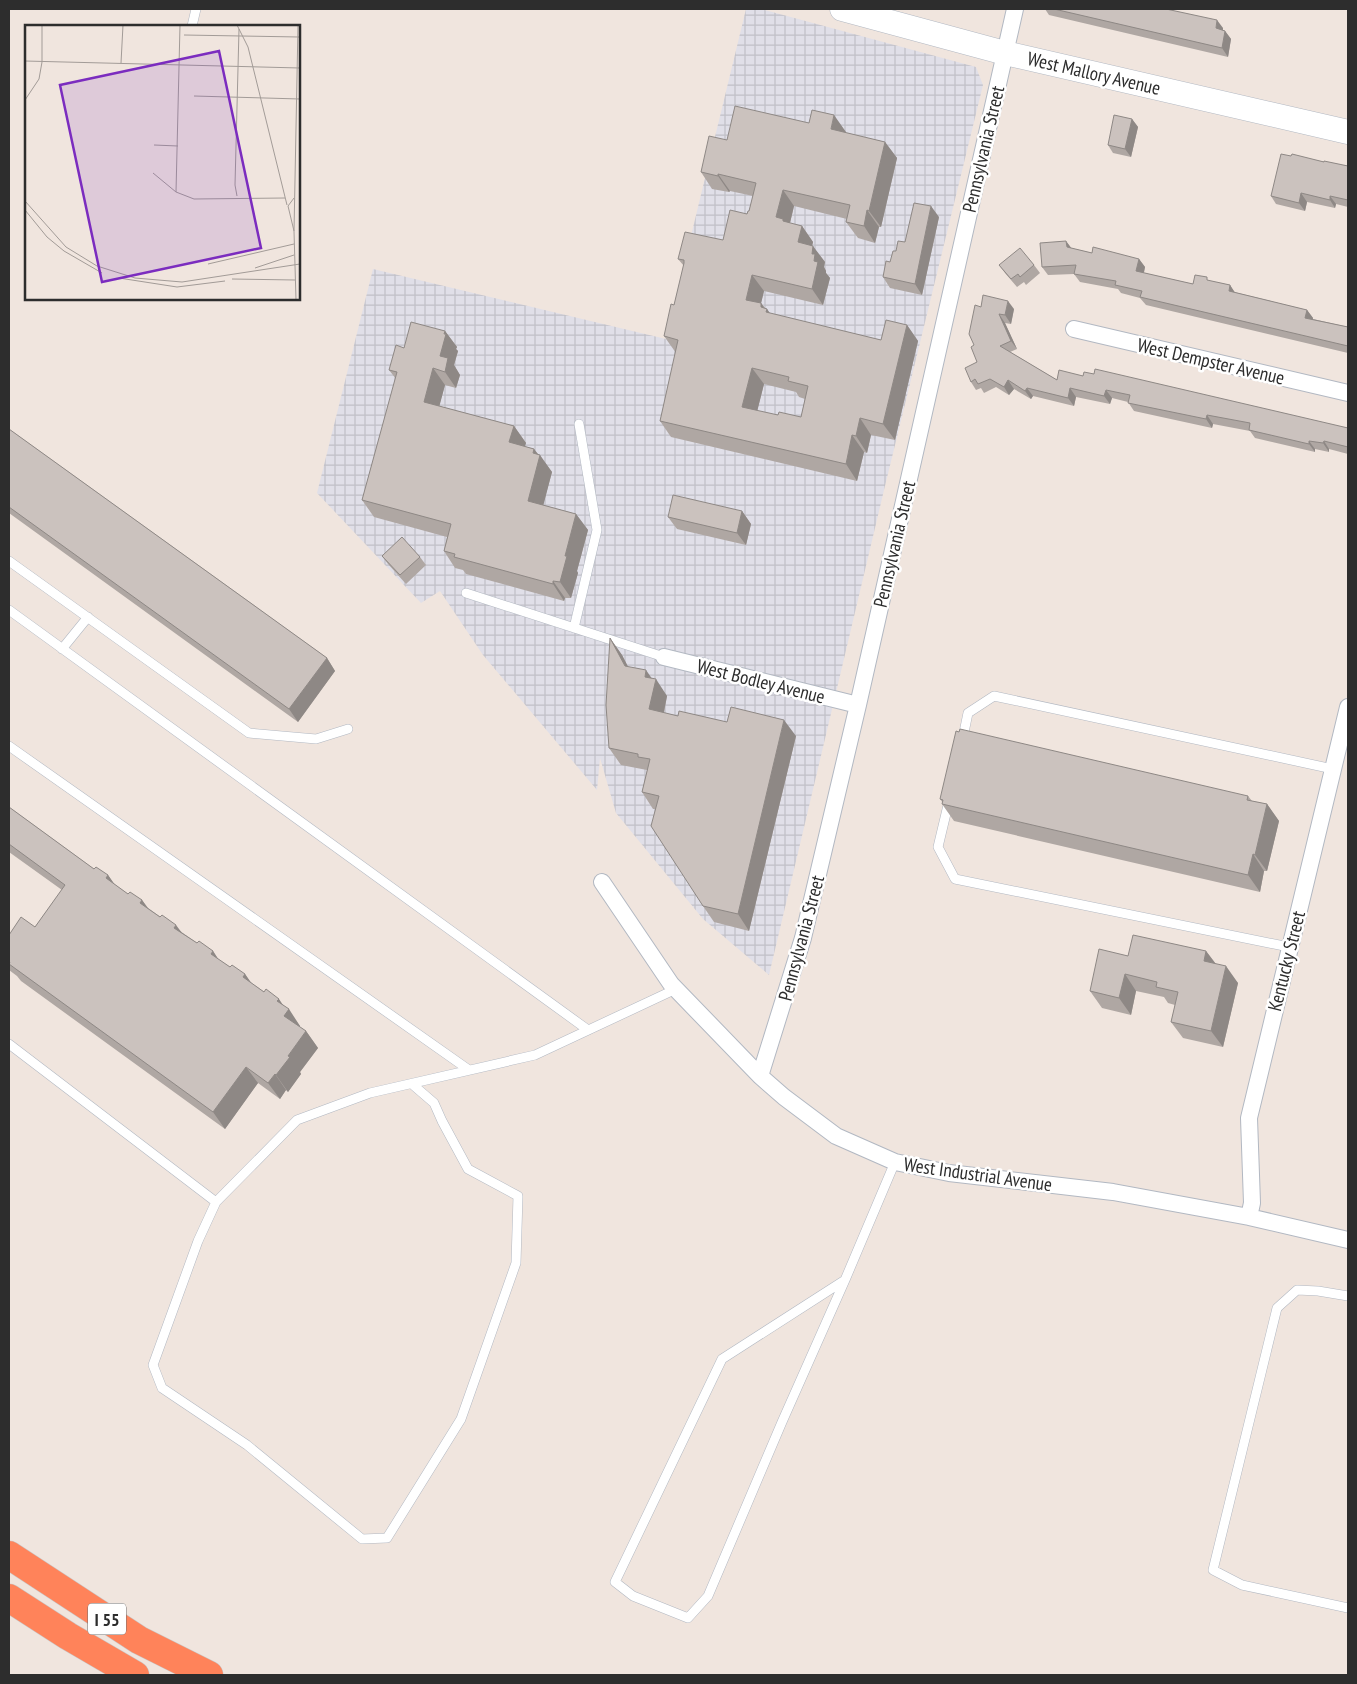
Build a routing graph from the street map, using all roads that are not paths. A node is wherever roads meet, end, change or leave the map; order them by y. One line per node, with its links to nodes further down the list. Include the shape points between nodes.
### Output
1 (196, 9): 4 (lane)
2 (842, 9): 5 (main road, West Mallory Avenue)
3 (1015, 9): 5 (street, Pennsylvania Street)
4 (192, 25)
5 (1005, 53): 6 (main road, West Mallory Avenue); 17 (street, Pennsylvania Street)
6 (1348, 132)
7 (1074, 329): 8 (street, West Dempster Avenue)
8 (1348, 393)
9 (579, 424): 14 (lane, via 598,530)
10 (9, 561): 13 (lane)
11 (466, 593): 14 (lane)
12 (9, 610): 15 (lane)
13 (88, 617): 15 (lane); 19 (lane, via 249,733 316,739)
14 (574, 628): 16 (lane)
15 (62, 649): 27 (lane)
16 (664, 657): 17 (street, West Bodley Avenue)
17 (858, 705): 30 (street, Pennsylvania Street, via 803,938)
18 (1348, 708): 22 (street, Kentucky Street)
19 (348, 729)
20 (9, 746): 29 (lane)
21 (960, 751): 22 (lane, via 968,713 994,696)
22 (1333, 770): 25 (street, Kentucky Street)
23 (951, 790): 25 (lane, via 938,847 955,879)
24 (602, 882): 26 (street, West Industrial Avenue)
25 (1289, 948): 34 (street, Kentucky Street, via 1249,1118 1252,1203)
26 (676, 989): 27 (lane); 30 (street, West Industrial Avenue)
27 (588, 1030): 29 (lane, via 535,1055)
28 (9, 1044): 33 (lane)
29 (469, 1070): 31 (lane)
30 (760, 1076): 32 (street, West Industrial Avenue, via 836,1136)
31 (412, 1084): 33 (lane, via 370,1093 297,1120); 33 (lane, via 434,1103 468,1169 518,1196 518,1235 516,1263 461,1419 387,1538 362,1539 247,1445 162,1388 153,1365)
32 (895, 1162): 34 (street, West Industrial Avenue, via 949,1173 1114,1192); 36 (lane)
33 (216, 1202)
34 (1249, 1217): 35 (street, West Industrial Avenue)
35 (1348, 1240)
36 (845, 1280): 36 (lane, via 722,1359 615,1582 633,1596 688,1618 708,1596)
37 (1348, 1296): 40 (lane, via 1297,1290 1277,1308 1213,1570 1242,1585)
38 (9, 1556): 42 (highway, I 55, via 139,1640)
39 (9, 1598): 41 (highway, I 55)
40 (1348, 1608)
41 (135, 1675)
42 (209, 1675)

